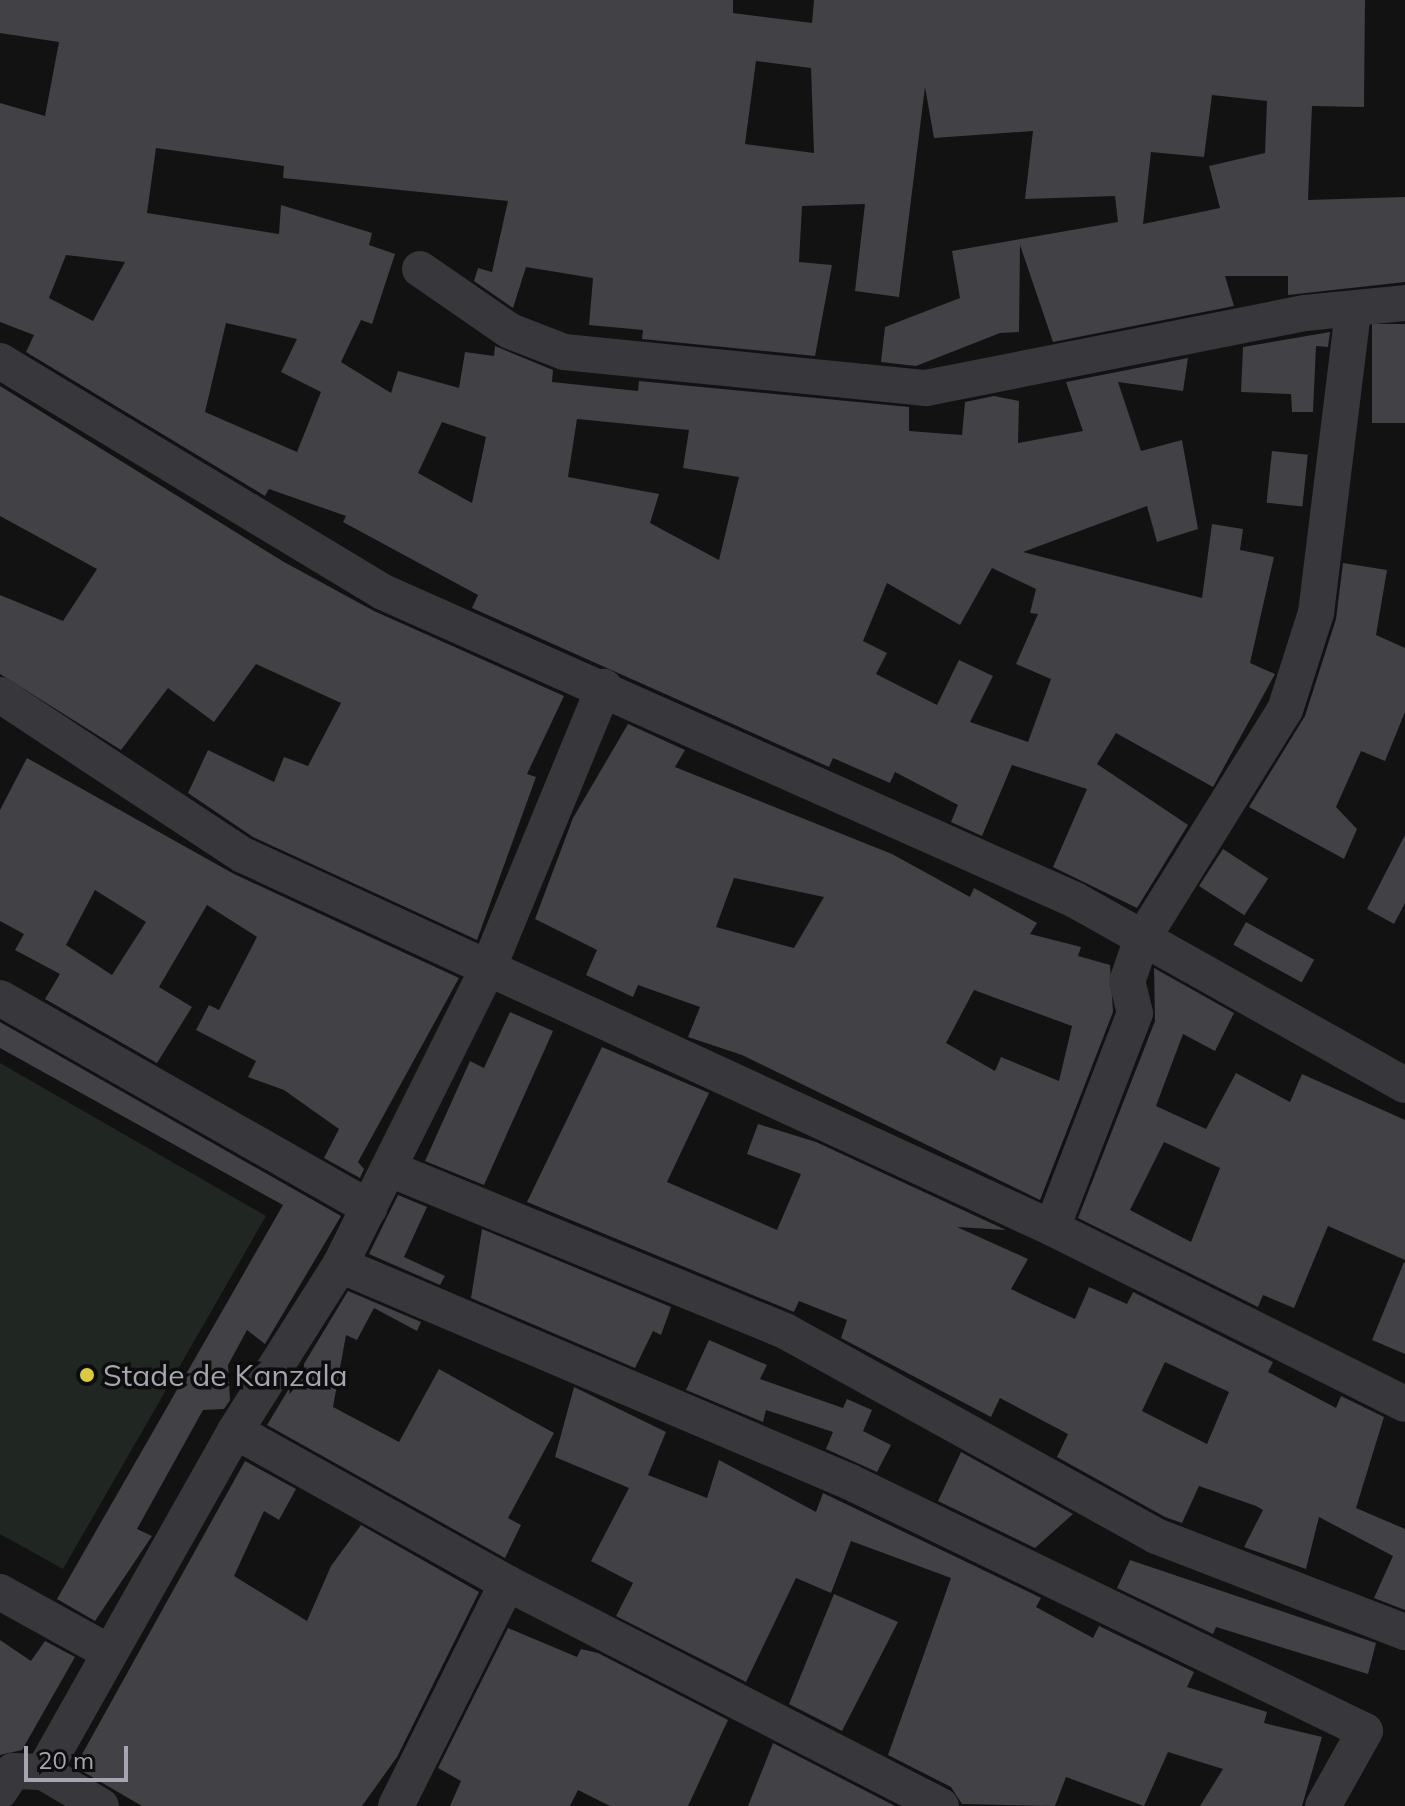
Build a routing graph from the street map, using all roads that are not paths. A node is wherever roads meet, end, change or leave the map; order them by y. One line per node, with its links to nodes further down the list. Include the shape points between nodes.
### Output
1 (420, 269): 3 (street, via 510,331 564,352 926,388 1305,313)
2 (1405, 303): 3 (street)
3 (1353, 313): 7 (street, via 1316,613 1285,710)
4 (0, 361): 5 (street, via 383,592)
5 (604, 687): 7 (street, via 1075,900); 8 (street)
6 (0, 695): 8 (street, via 243,855)
7 (1141, 941): 10 (street); 13 (street, via 1127,982 1135,1013)
8 (489, 966): 11 (street); 13 (street)
9 (0, 998): 12 (street)
10 (1405, 1085)
11 (390, 1169): 12 (street); 19 (street, via 785,1331 1156,1536)
12 (369, 1208): 14 (street)
13 (1052, 1228): 15 (street)
14 (340, 1265): 16 (street); 25 (street, via 850,1482 1365,1731)
15 (1405, 1404)
16 (235, 1431): 17 (street); 20 (street)
17 (507, 1583): 23 (street); 24 (street)
18 (0, 1592): 20 (street)
19 (1405, 1632)
20 (107, 1651): 21 (street)
21 (14, 1775): 22 (street)
22 (101, 1806)
23 (396, 1806)
24 (941, 1806)
25 (1323, 1806)

